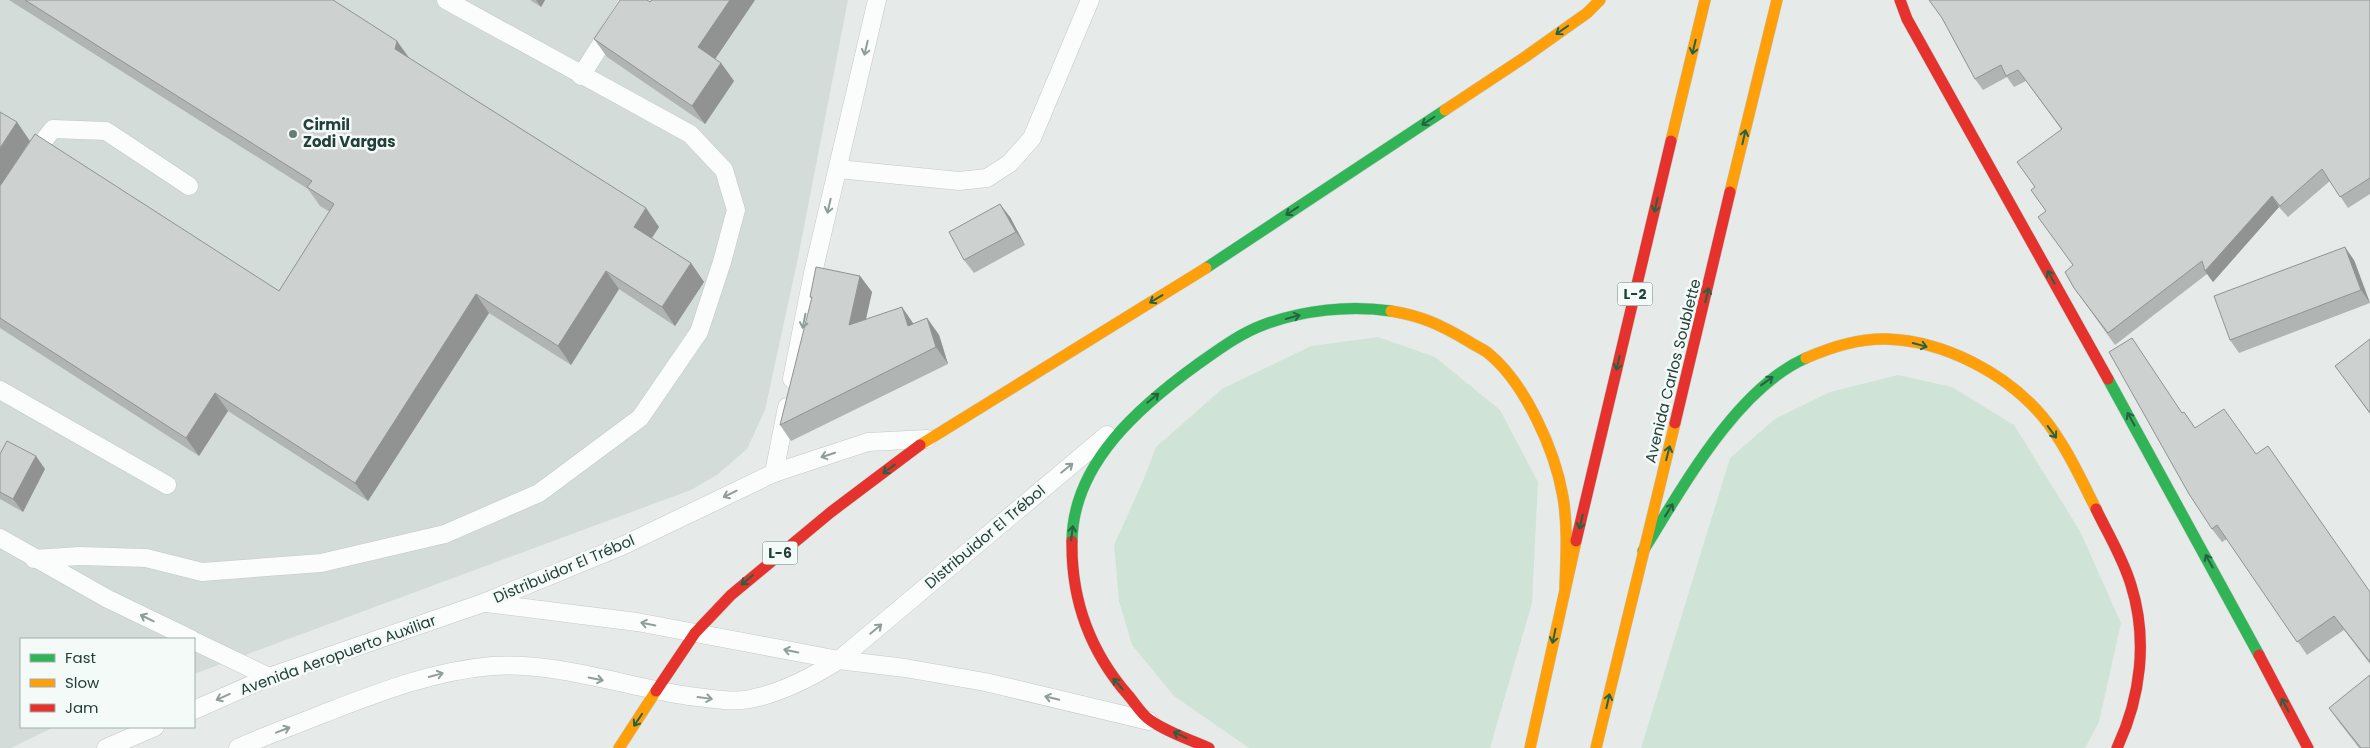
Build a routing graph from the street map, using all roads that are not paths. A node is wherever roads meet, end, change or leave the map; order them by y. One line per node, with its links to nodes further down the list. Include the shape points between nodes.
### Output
1 (446, 0): 9 (lane)
2 (629, 0): 9 (lane)
3 (877, 0): 10 (lane, one-way to 10)
4 (1090, 0): 10 (lane, via 1032,138 1010,163 987,178 959,181)
5 (1600, 0): 15 (main road, one-way to 15, via 1525,57 1196,274)
6 (1705, 0): 21 (main road, L-2, one-way to 21)
7 (1777, 0): 19 (main road, Avenida Carlos Soublette, one-way to 7)
8 (1900, 0): 39 (main road, one-way to 8, via 2138,432 1907,19)
9 (581, 76): 20 (lane, via 690,134 724,170 736,210 699,332 640,418 539,493 445,534 321,563 202,572 146,558 80,556)
10 (838, 169): 16 (lane, one-way to 16, via 813,273)
11 (20, 174): 12 (lane, via 53,129 106,130)
12 (189, 186)
13 (0, 390): 17 (lane)
14 (1133, 415): 21 (main road, one-way to 21, via 1215,352 1262,326 1301,314 1345,308 1387,310 1425,318 1491,356 1513,382 1532,414 1548,446 1560,482 1567,528); 26 (lane, Distribuidor El Trébol, one-way to 14); 30 (main road, one-way to 14, via 1106,670 1093,646 1080,611 1069,556 1072,527 1082,491 1099,457)
15 (927, 439): 16 (lane, Distribuidor El Trébol, one-way to 16, via 868,442); 23 (main road, L-6, one-way to 23, via 766,564 730,595)
16 (774, 473): 22 (lane, Distribuidor El Trébol, one-way to 22, via 622,546)
17 (167, 485)
18 (0, 538): 20 (lane)
19 (1643, 551): 37 (main road, Avenida Carlos Soublette, one-way to 19); 38 (main road, one-way to 38, via 1739,407 1761,385 1788,366 1818,353 1886,339 1916,343 1978,364 2006,382 2033,406 2057,439 2082,478 2121,558 2134,593 2142,630 2136,690 2125,732)
20 (34, 559): 24 (lane, one-way to 20)
21 (1565, 588): 36 (main road, L-2, one-way to 36)
22 (483, 603): 23 (lane, Distribuidor El Trébol, one-way to 22, via 637,622); 27 (lane, Avenida Aeropuerto Auxiliar)
23 (696, 633): 26 (lane, Distribuidor El Trébol, one-way to 23); 28 (main road, L-6)
24 (188, 638)
25 (195, 641): 27 (lane)
26 (839, 660): 28 (lane, Distribuidor El Trébol, one-way to 26, via 714,699 749,699 814,676); 30 (lane, Distribuidor El Trébol, one-way to 26, via 984,682)
27 (269, 677): 29 (lane, Avenida Aeropuerto Auxiliar, one-way to 29)
28 (656, 691): 33 (lane, one-way to 28, via 395,686 446,672 493,666 546,669); 34 (main road, L-6, one-way to 34)
29 (195, 710)
30 (1150, 721): 35 (main road, one-way to 30)
31 (153, 728): 32 (lane)
32 (106, 748)
33 (238, 748)
34 (619, 748)
35 (1209, 748)
36 (1530, 748)
37 (1596, 748)
38 (2117, 748)
39 (2308, 748)

